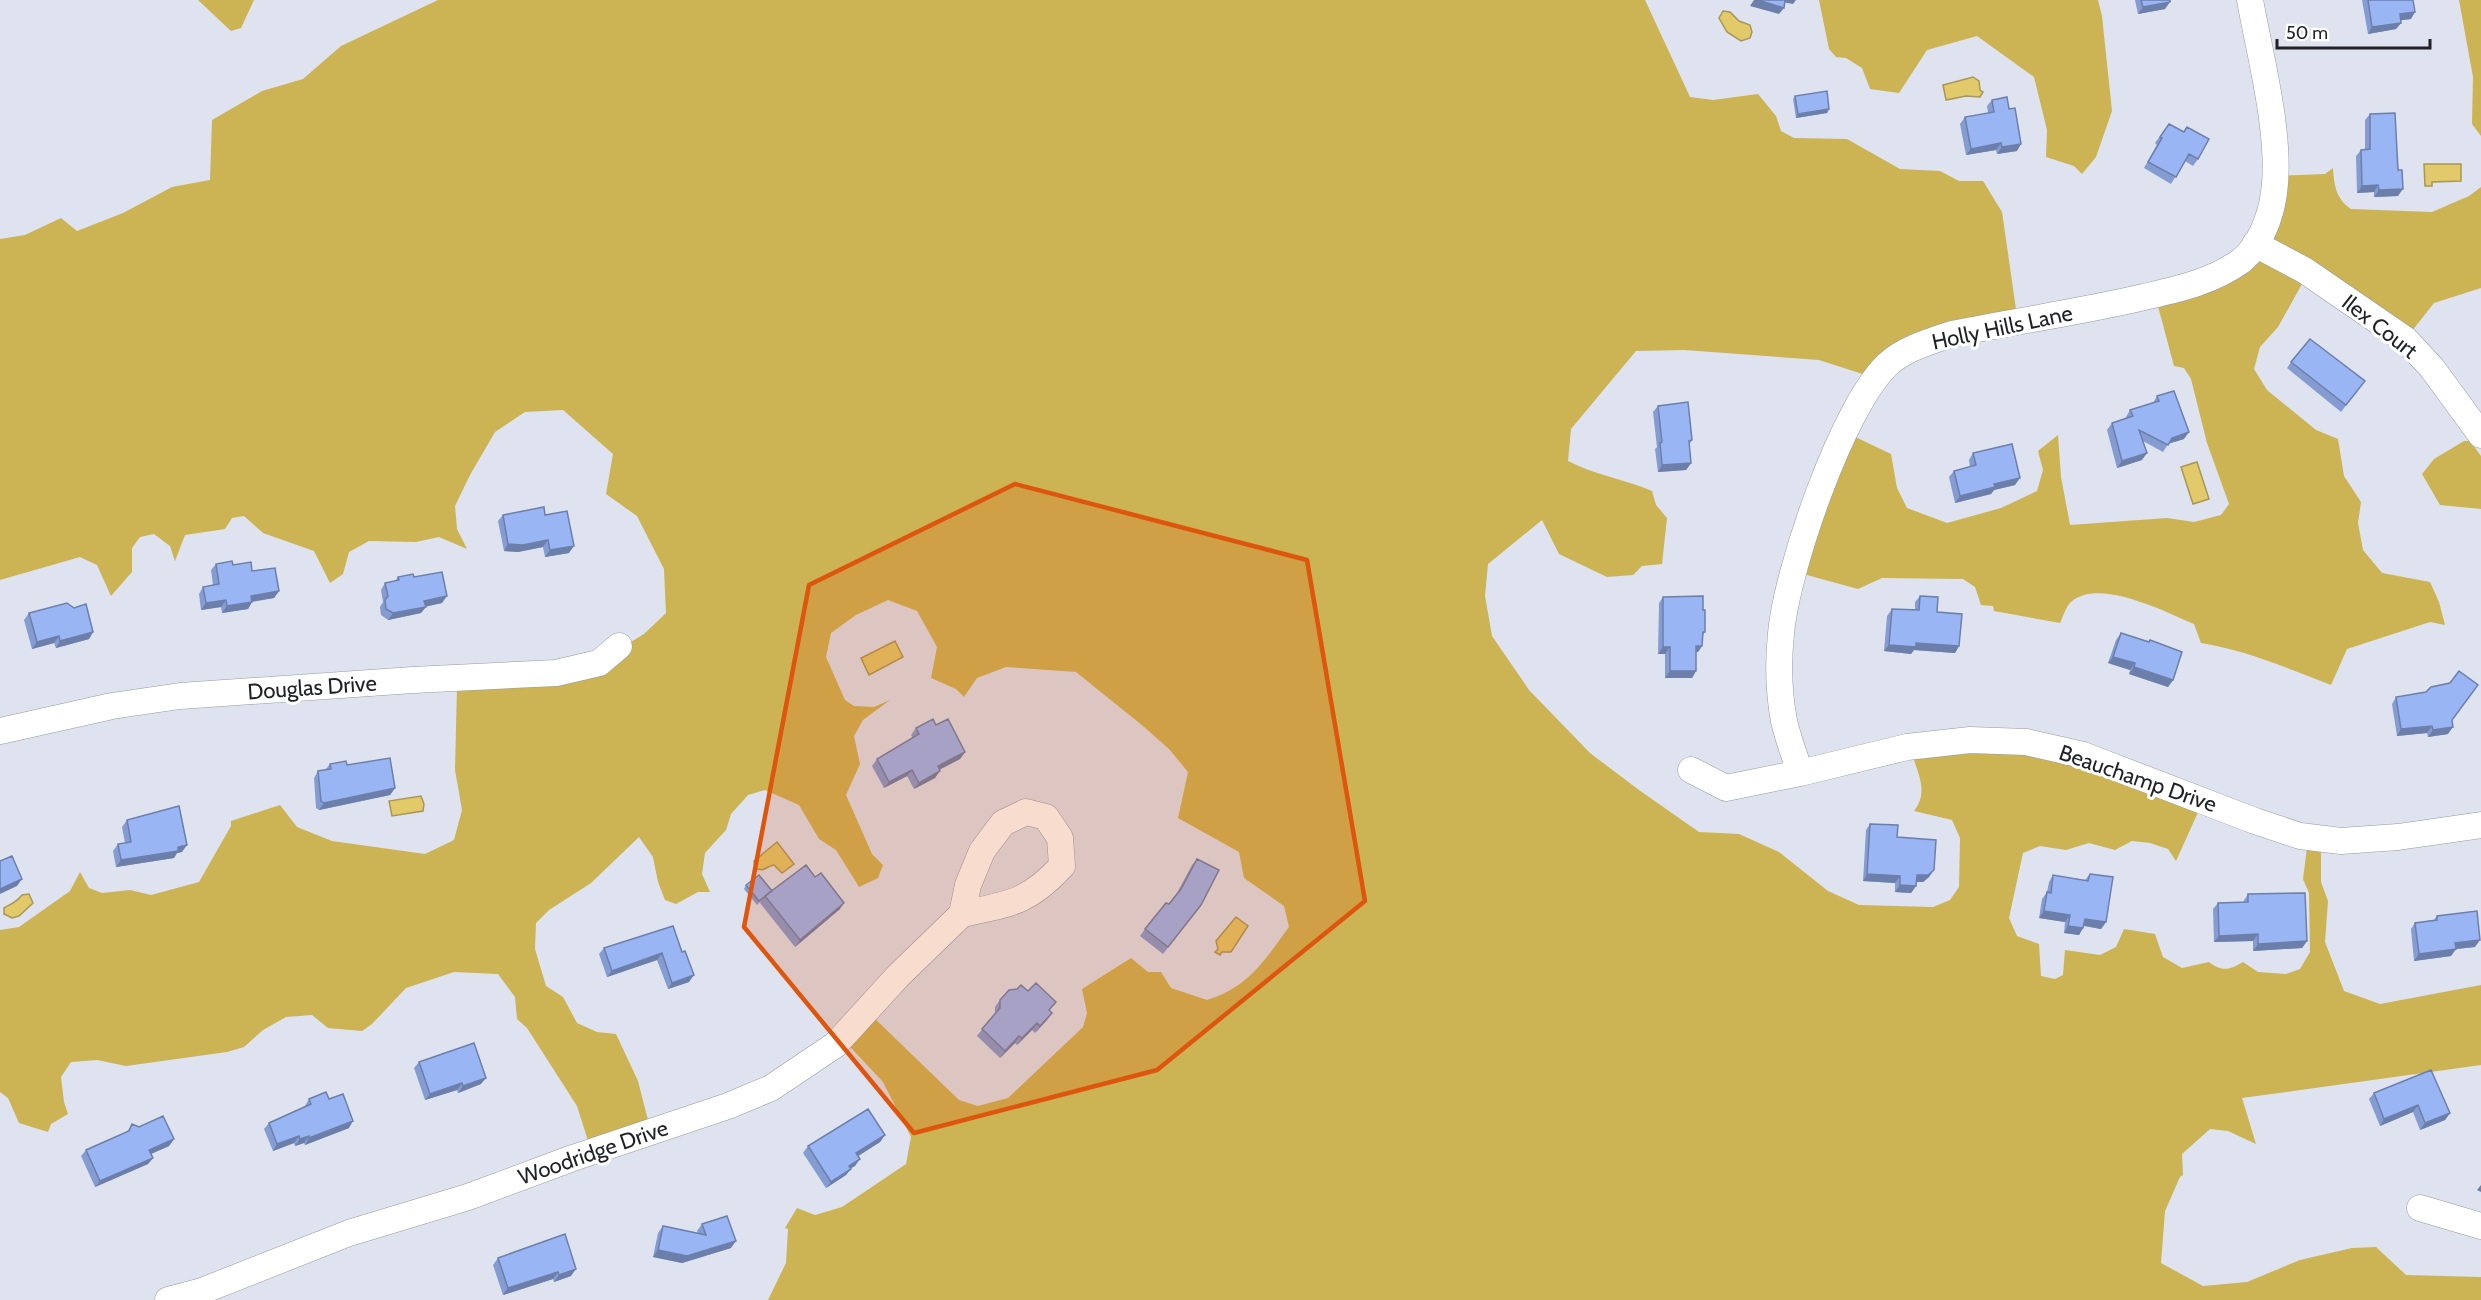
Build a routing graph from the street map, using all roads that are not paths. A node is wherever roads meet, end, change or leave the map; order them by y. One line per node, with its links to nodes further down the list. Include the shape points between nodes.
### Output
1 (2250, 0): 2 (street, Holly Hills Lane, via 2271,112 2274,153 2274,194 2261,237)
2 (2255, 244): 3 (street, Ilex Court, via 2304,270 2406,340 2432,368); 7 (street, Holly Hills Lane, via 2241,260 2206,281 1927,342 1888,364 1868,387 1841,439 1814,509 1784,606 1780,635 1783,709)
3 (2481, 435)
4 (619, 646): 5 (street, Douglas Drive, via 599,663 556,673 180,696 112,706)
5 (0, 731)
6 (1691, 770): 7 (street, Beauchamp Drive, via 1726,788)
7 (1800, 773): 8 (street, Beauchamp Drive, via 1907,747 1970,740 2026,742 2083,755 2300,836 2341,841)
8 (2481, 825)
9 (962, 914): 12 (street, Woodridge Drive, via 835,1045 771,1088 468,1197 349,1233)
10 (2420, 1208): 11 (street)
11 (2481, 1226)
12 (229, 1290): 13 (street, Woodridge Drive, via 202,1290)
13 (168, 1300)

